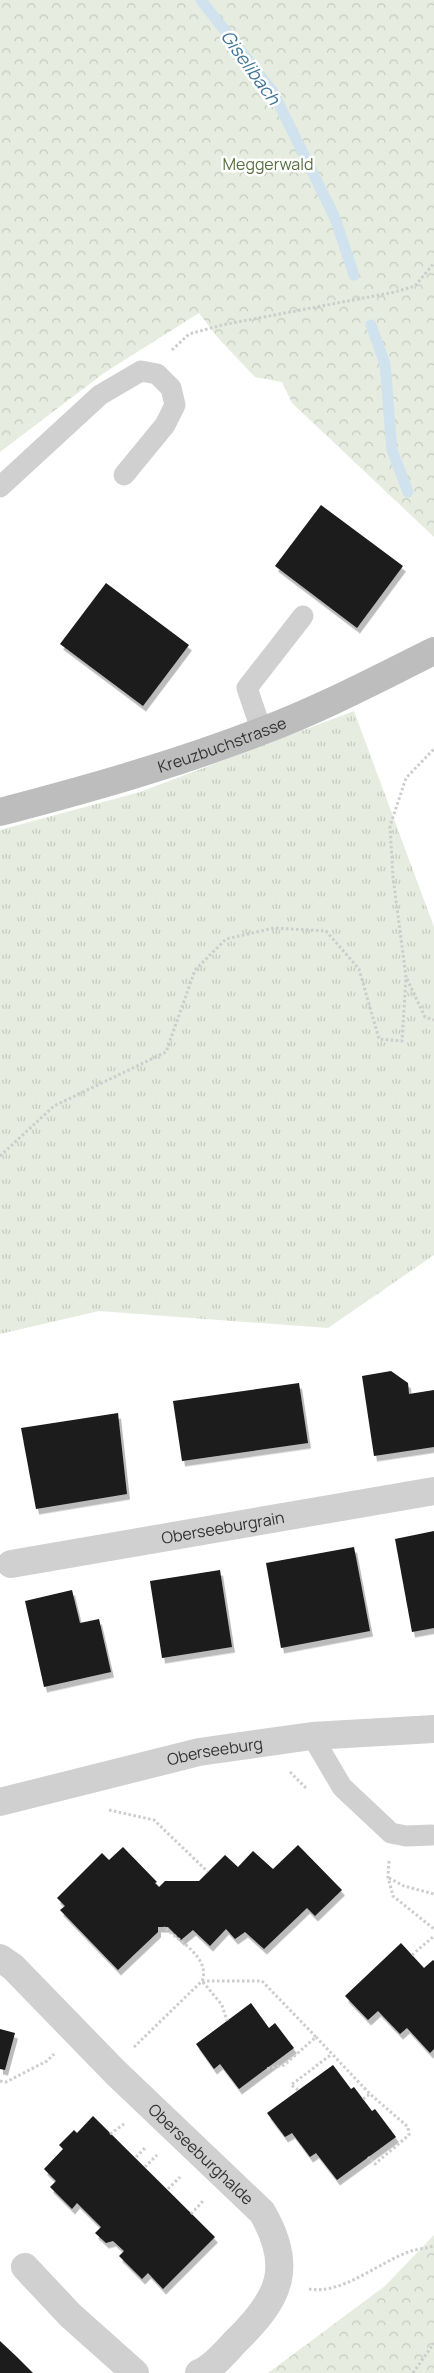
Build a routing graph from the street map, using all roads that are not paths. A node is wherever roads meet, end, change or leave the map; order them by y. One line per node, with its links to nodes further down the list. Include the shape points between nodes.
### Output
1 (124, 475): 2 (lane, via 165,425 175,405 171,388 157,374 141,371 100,395)
2 (0, 487)
3 (303, 616): 5 (lane, via 247,688)
4 (434, 651): 5 (street, Kreuzbuchstrasse, via 336,700)
5 (262, 732): 6 (street, Kreuzbuchstrasse, via 116,781)
6 (0, 812)
7 (434, 1491): 8 (street, Oberseeburgrain)
8 (11, 1564)
9 (434, 1729): 10 (street, Oberseeburg)
10 (312, 1736): 11 (street, Oberseeburg, via 199,1752); 12 (lane, via 342,1786 392,1834)
11 (0, 1802)
12 (432, 1835)
13 (0, 1958): 16 (street, Oberseeburghalde, via 13,1967 115,2072 262,2212 273,2231 278,2250 278,2284 273,2296 254,2323)
14 (24, 2267): 15 (street, via 70,2315)
15 (135, 2373)
16 (199, 2373)

